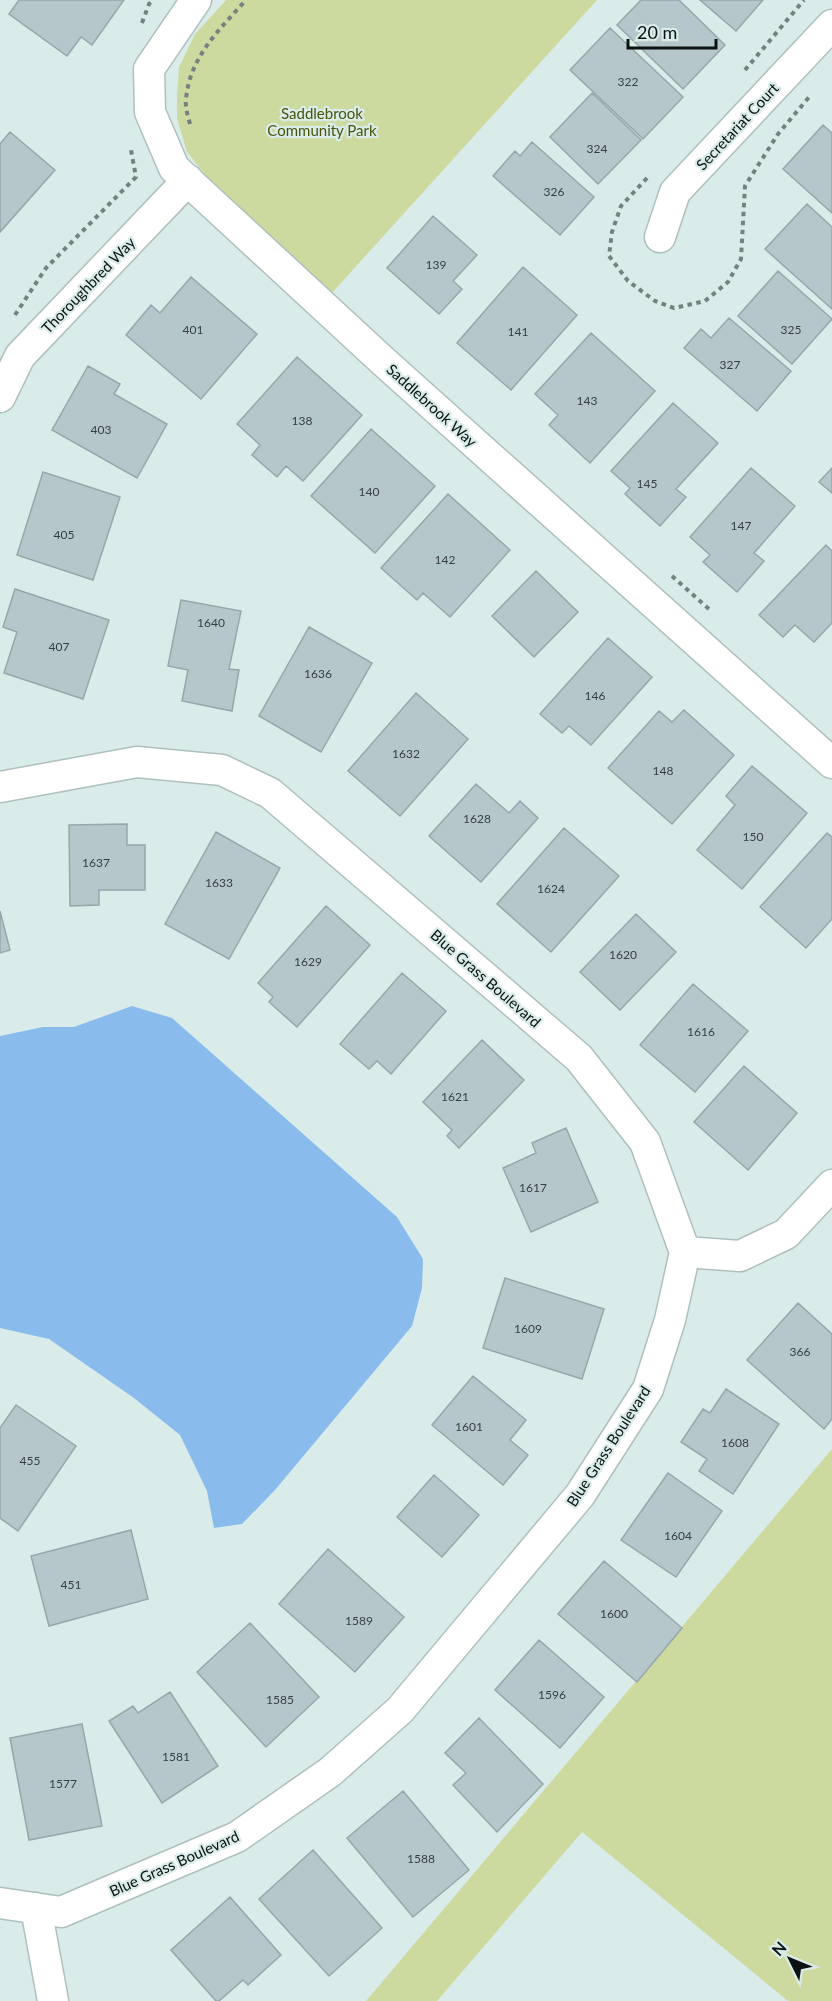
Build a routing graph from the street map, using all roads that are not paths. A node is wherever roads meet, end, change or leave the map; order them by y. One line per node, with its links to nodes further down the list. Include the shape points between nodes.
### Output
1 (196, 0): 3 (street, Saddlebrook Way, via 149,69 150,112 174,168)
2 (832, 25): 4 (street, Secretariat Court, via 675,192)
3 (188, 180): 5 (street, Thoroughbred Way, via 20,356); 6 (street, Saddlebrook Way, via 384,362)
4 (660, 237)
5 (0, 397)
6 (832, 763)
7 (0, 787): 9 (street, Blue Grass Boulevard, via 137,762 222,770 270,793 579,1058 645,1142)
8 (832, 1185): 9 (street, via 786,1234 740,1256)
9 (685, 1252): 11 (street, Blue Grass Boulevard, via 670,1320 648,1389 580,1495 400,1710 330,1773 237,1837 62,1912)
10 (0, 1903): 11 (street, Blue Grass Boulevard)
11 (36, 1908): 12 (street)
12 (53, 2001)

